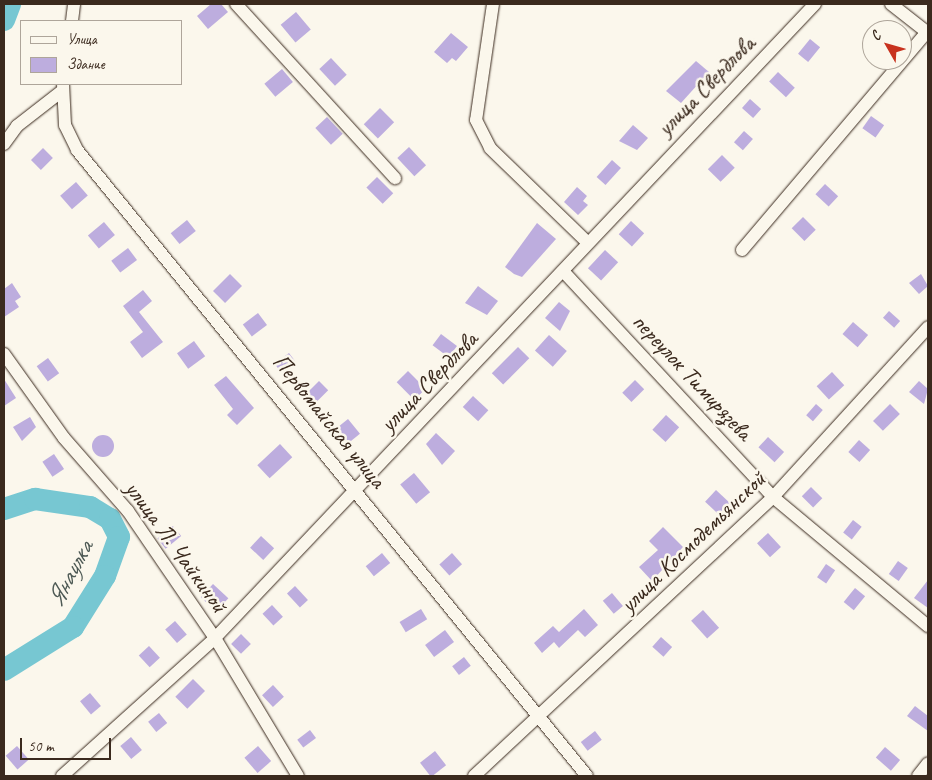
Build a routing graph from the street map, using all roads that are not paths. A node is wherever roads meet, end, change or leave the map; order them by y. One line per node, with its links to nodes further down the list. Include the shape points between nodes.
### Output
1 (74, 4): 6 (street)
2 (236, 4): 10 (street)
3 (493, 4): 11 (street, via 476,120 490,148)
4 (815, 4): 11 (street, улица Свердлова)
5 (890, 4): 7 (street)
6 (72, 20)
7 (928, 32): 12 (street)
8 (63, 87): 9 (street, via 17,126); 16 (street, Первомайская улица, via 65,125 77,150)
9 (4, 144)
10 (395, 178)
11 (587, 242): 13 (street, улица Свердлова)
12 (742, 250)
13 (563, 271): 16 (street, улица Свердлова); 17 (street, переулок Тимирязева)
14 (928, 327): 17 (street, улица Космодемьянской)
15 (4, 354): 19 (street, улица Л. Чайкиной, via 64,438 128,512)
16 (356, 488): 19 (street, улица Свердлова); 20 (street, Первомайская улица)
17 (773, 497): 18 (street, переулок Тимирязева); 20 (street, улица Космодемьянской)
18 (928, 626)
19 (215, 638): 22 (street, улица Свердлова); 23 (street, улица Л. Чайкиной)
20 (539, 718): 24 (street, улица Космодемьянской); 25 (street, Первомайская улица)
21 (928, 763): 26 (street)
22 (62, 776)
23 (298, 776)
24 (474, 776)
25 (587, 776)
26 (918, 776)

